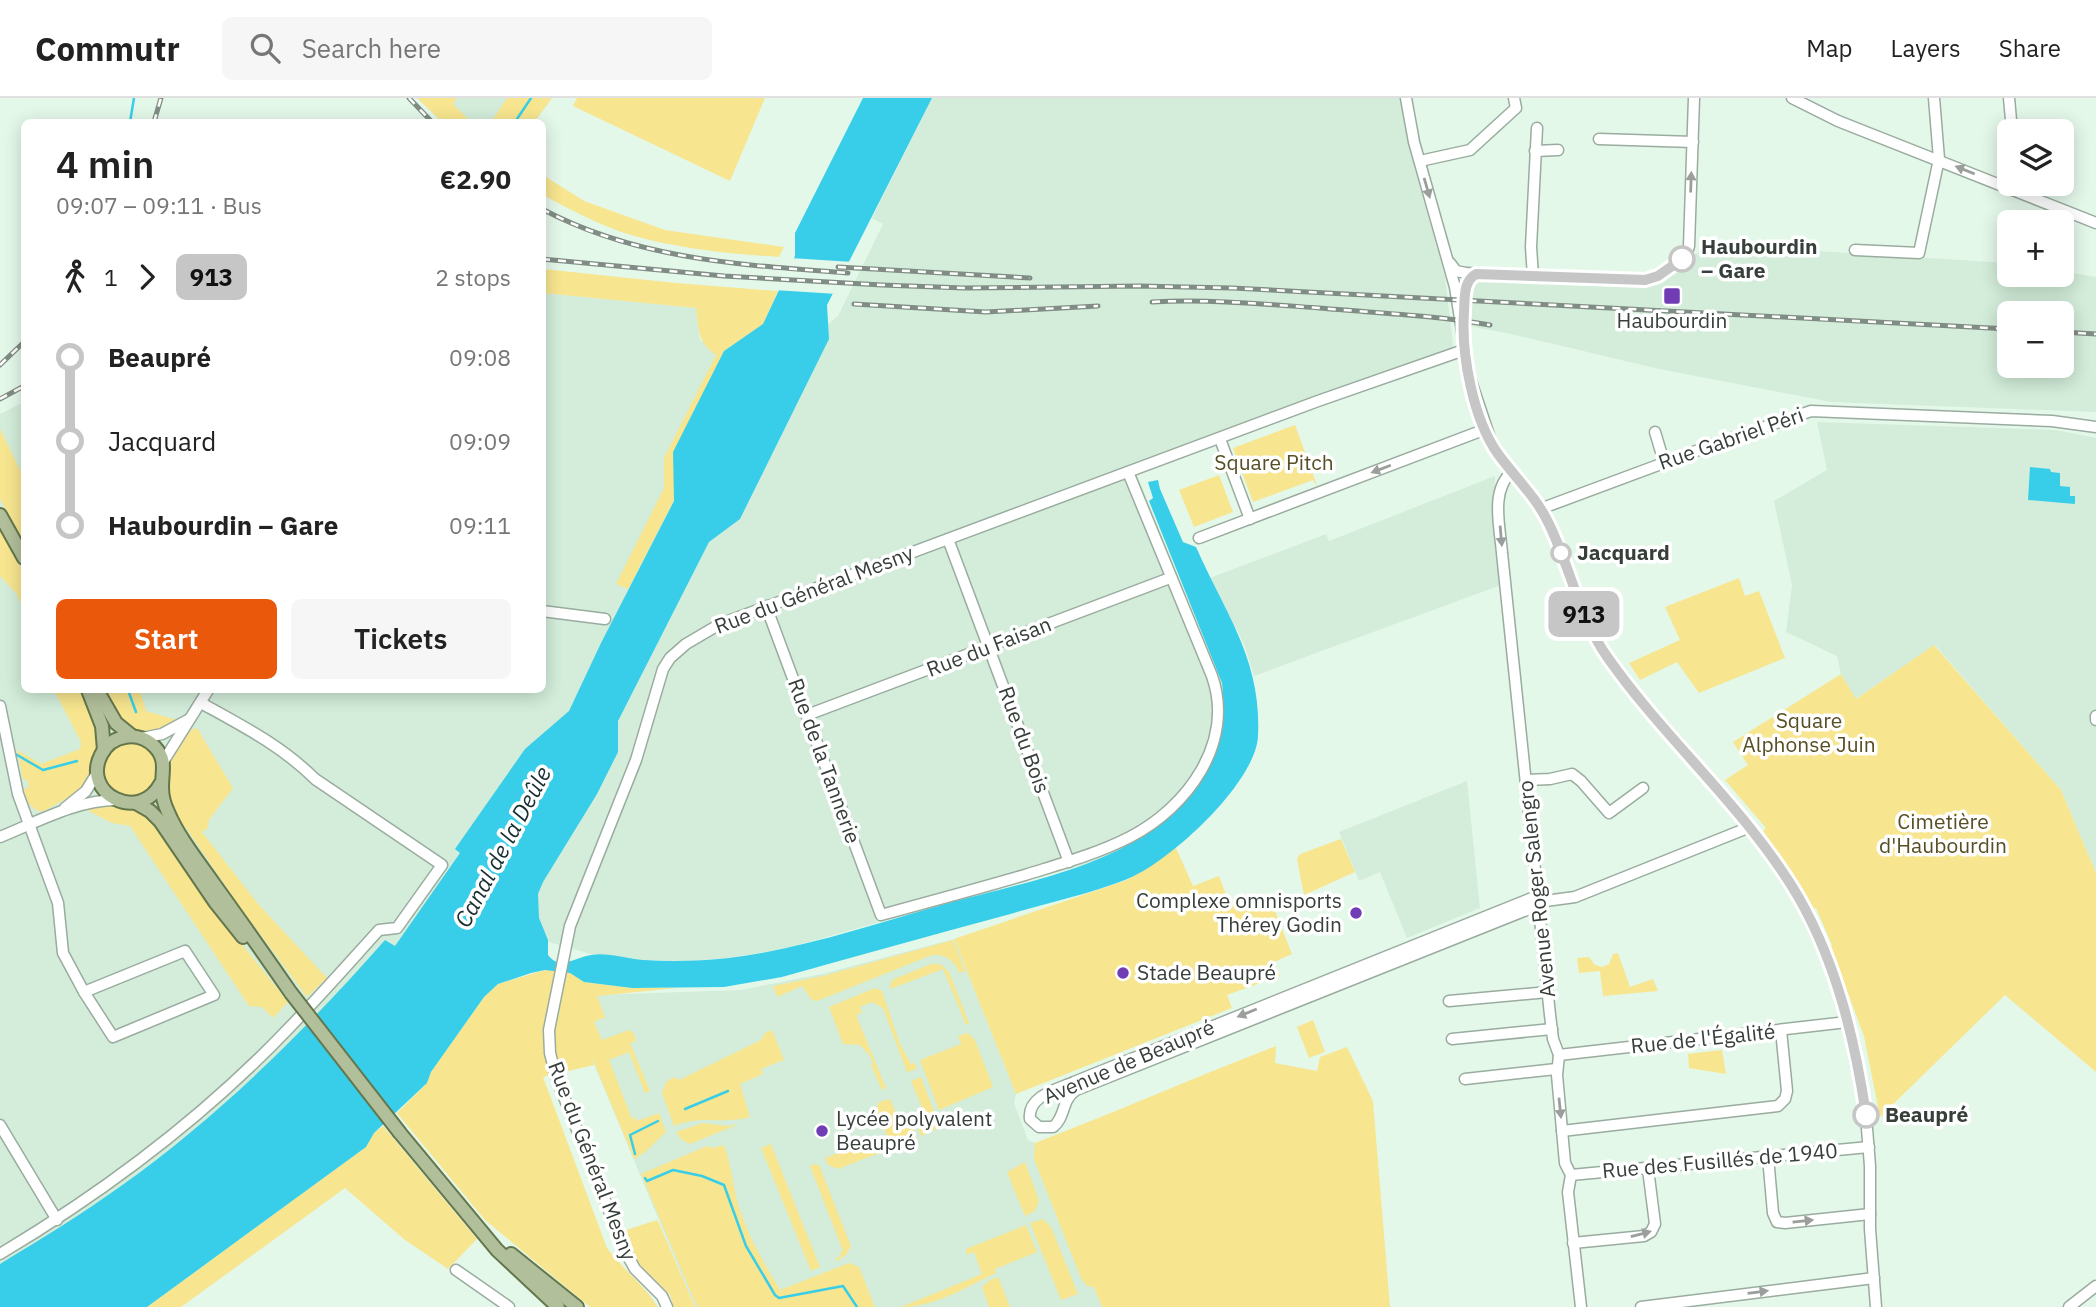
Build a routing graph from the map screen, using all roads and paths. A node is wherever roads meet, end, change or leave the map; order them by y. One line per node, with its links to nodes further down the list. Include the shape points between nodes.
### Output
1 (1406, 98): 14 (street)
2 (1694, 98): 10 (street)
3 (1792, 98): 13 (street, via 1838,121)
4 (1934, 98): 13 (street)
5 (2009, 98): 7 (street)
6 (1515, 103): 14 (street, via 1470,150)
7 (2011, 119)
8 (1537, 128): 12 (street)
9 (1600, 139): 10 (street)
10 (1693, 142): 21 (street, one-way to 10, via 1649,279 1682,259 1688,250)
11 (1558, 150): 12 (street)
12 (1535, 151): 21 (street)
13 (1939, 159): 15 (street, one-way to 13); 19 (street, via 1919,253)
14 (1420, 161): 18 (street, one-way to 18)
15 (1997, 181)
16 (2034, 196): 17 (street)
17 (2096, 223)
18 (1445, 249): 20 (street, via 1456,271); 22 (street)
19 (1855, 250)
20 (1476, 274): 21 (street); 22 (street, via 1466,285)
21 (1533, 276)
22 (1463, 344): 24 (street); 26 (street, Rue du Général Mesny)
23 (2096, 427): 27 (street, Rue Gabriel Péri, via 1818,410)
24 (1486, 429): 29 (street); 32 (street, one-way to 32)
25 (1655, 432): 27 (street)
26 (1220, 439): 28 (street, Rue du Général Mesny); 32 (street)
27 (1664, 462): 30 (street, Rue Gabriel Péri)
28 (1128, 472): 34 (street, Rue du Général Mesny); 36 (street)
29 (1512, 472): 30 (street); 51 (street, Avenue Roger Salengro, one-way to 51, via 1502,483 1499,497)
30 (1540, 509): 58 (street, via 1603,650)
31 (0, 515): 35 (main road)
32 (1250, 519): 33 (street)
33 (1199, 538)
34 (948, 539): 37 (street, Rue du Général Mesny); 40 (street, Rue du Bois)
35 (21, 553)
36 (1170, 579): 40 (street, Rue du Faisan); 60 (street, via 1216,688 1218,717 1212,748 1191,786 1150,824 1120,842)
37 (766, 606): 46 (street, Rue de la Tannerie); 90 (street, Rue du Général Mesny, via 710,629 686,644 666,665 636,760 575,911 549,1040 554,1069 631,1263)
38 (546, 612): 39 (street)
39 (605, 619)
40 (989, 647): 46 (street, Rue du Faisan); 60 (street, Rue du Bois)
41 (89, 693): 48 (main road, via 102,726)
42 (99, 693): 47 (main road, via 116,723)
43 (206, 693): 45 (street)
44 (0, 706): 57 (street, via 16,787)
45 (198, 708): 47 (street, via 177,727 156,736); 49 (street); 81 (street, via 240,724 442,865 397,928 379,930 247,1069 156,1146)
46 (807, 715): 60 (street, Rue de la Tannerie, via 881,915)
47 (137, 737): 48 (main road, via 116,739); 49 (main road, via 156,747)
48 (104, 750): 50 (main road)
49 (163, 762): 52 (main road)
50 (97, 773): 54 (main road, via 104,789); 56 (street, via 86,791)
51 (1526, 780): 53 (street, via 1576,776 1609,813); 61 (street, Avenue Roger Salengro)
52 (161, 783): 55 (main road, via 153,794); 64 (main road, via 163,802 175,825)
53 (1643, 788)
54 (117, 800): 55 (main road); 56 (street)
55 (136, 803): 64 (main road, via 158,818 223,913)
56 (60, 812): 57 (street)
57 (29, 825): 59 (street); 62 (street, via 58,903 63,953)
58 (1751, 827): 61 (street, via 1575,897); 66 (street, via 1797,895 1839,988)
59 (0, 837)
60 (1069, 862)
61 (1538, 901): 61 (street, Avenue de Beaupré, one-way to 61, via 1067,1085 1034,1103 1030,1119 1039,1127 1054,1127 1067,1098 1076,1090); 63 (street, Avenue Roger Salengro)
62 (84, 992): 62 (street, via 113,1037 214,995 185,951)
63 (1548, 992): 65 (street); 67 (street, Avenue Roger Salengro)
64 (291, 993): 79 (main road, bridge)
65 (1450, 1001)
66 (1847, 1022): 68 (street, Rue de l'Égalité); 75 (street)
67 (1552, 1029): 69 (street); 70 (street, Avenue Roger Salengro)
68 (1781, 1030): 70 (street, Rue de l'Égalité); 74 (street, via 1787,1091 1778,1106)
69 (1452, 1039)
70 (1559, 1055): 71 (street, Avenue Roger Salengro)
71 (1556, 1069): 72 (street); 74 (street, Avenue Roger Salengro, one-way to 74)
72 (1465, 1079)
73 (0, 1125): 81 (street)
74 (1562, 1131): 78 (street, Avenue Roger Salengro)
75 (1869, 1147): 76 (street, Rue des Fusillés de 1940); 80 (street)
76 (1769, 1157): 77 (street, Rue des Fusillés de 1940); 80 (street, one-way to 80, via 1777,1222)
77 (1648, 1169): 78 (street, Rue des Fusillés de 1940); 82 (street, one-way to 77, via 1651,1232 1655,1224)
78 (1571, 1175): 82 (street, Avenue Roger Salengro)
79 (448, 1194): 88 (main road, via 511,1265); 89 (main road, via 516,1259)
80 (1870, 1214): 85 (street)
81 (57, 1220): 83 (street)
82 (1573, 1243): 91 (street, Avenue Roger Salengro)
83 (0, 1254)
84 (456, 1270): 87 (street)
85 (1874, 1278): 92 (street, one-way to 85); 93 (street)
86 (2096, 1286): 94 (street)
87 (509, 1307)
88 (558, 1307)
89 (577, 1307)
90 (667, 1307)
91 (1581, 1307)
92 (1642, 1307)
93 (1877, 1307)
94 (2069, 1307)

